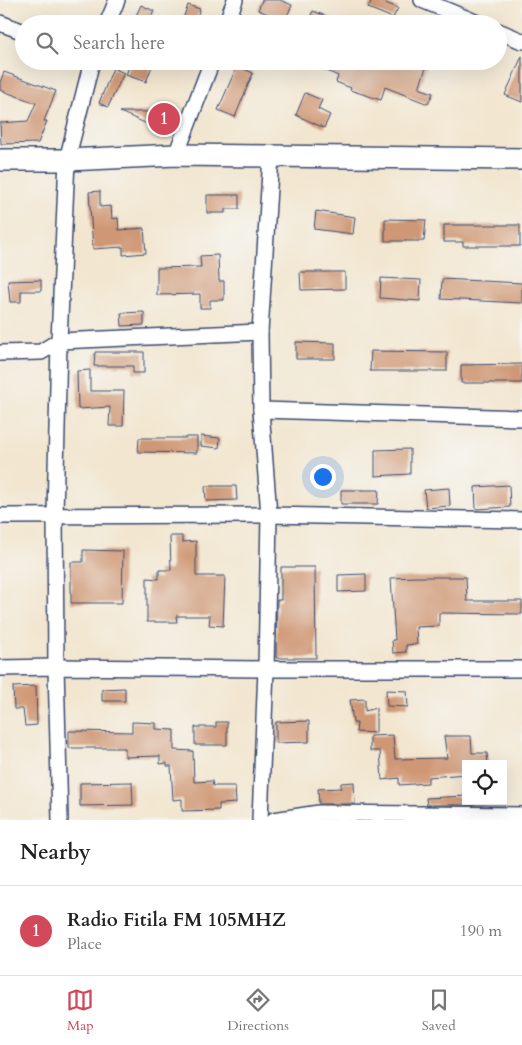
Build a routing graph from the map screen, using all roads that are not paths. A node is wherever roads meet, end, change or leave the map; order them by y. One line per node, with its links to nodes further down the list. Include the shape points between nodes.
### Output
1 (117, 0): 4 (street)
2 (235, 0): 5 (street)
3 (422, 0): 6 (street)
4 (111, 15)
5 (229, 15)
6 (458, 15)
7 (0, 23): 8 (street)
8 (15, 29)
9 (507, 35): 10 (street)
10 (522, 41)
11 (90, 70): 17 (street)
12 (209, 70): 13 (street)
13 (176, 155): 14 (street); 17 (street)
14 (271, 156): 15 (street); 18 (street)
15 (522, 159)
16 (0, 160): 17 (street)
17 (67, 160): 19 (street)
18 (260, 332): 19 (street); 21 (street)
19 (59, 341): 20 (street, via 41,352); 25 (street)
20 (0, 353)
21 (261, 410): 22 (street); 23 (street)
22 (522, 418)
23 (269, 515): 25 (street); 26 (street); 30 (street)
24 (0, 516): 25 (street)
25 (55, 516): 27 (street)
26 (522, 520)
27 (56, 667): 28 (street); 30 (street); 32 (street)
28 (0, 668)
29 (522, 668): 30 (street)
30 (266, 669): 33 (street)
31 (522, 815): 34 (street, via 319,813)
32 (60, 820)
33 (260, 820)
34 (274, 820)

